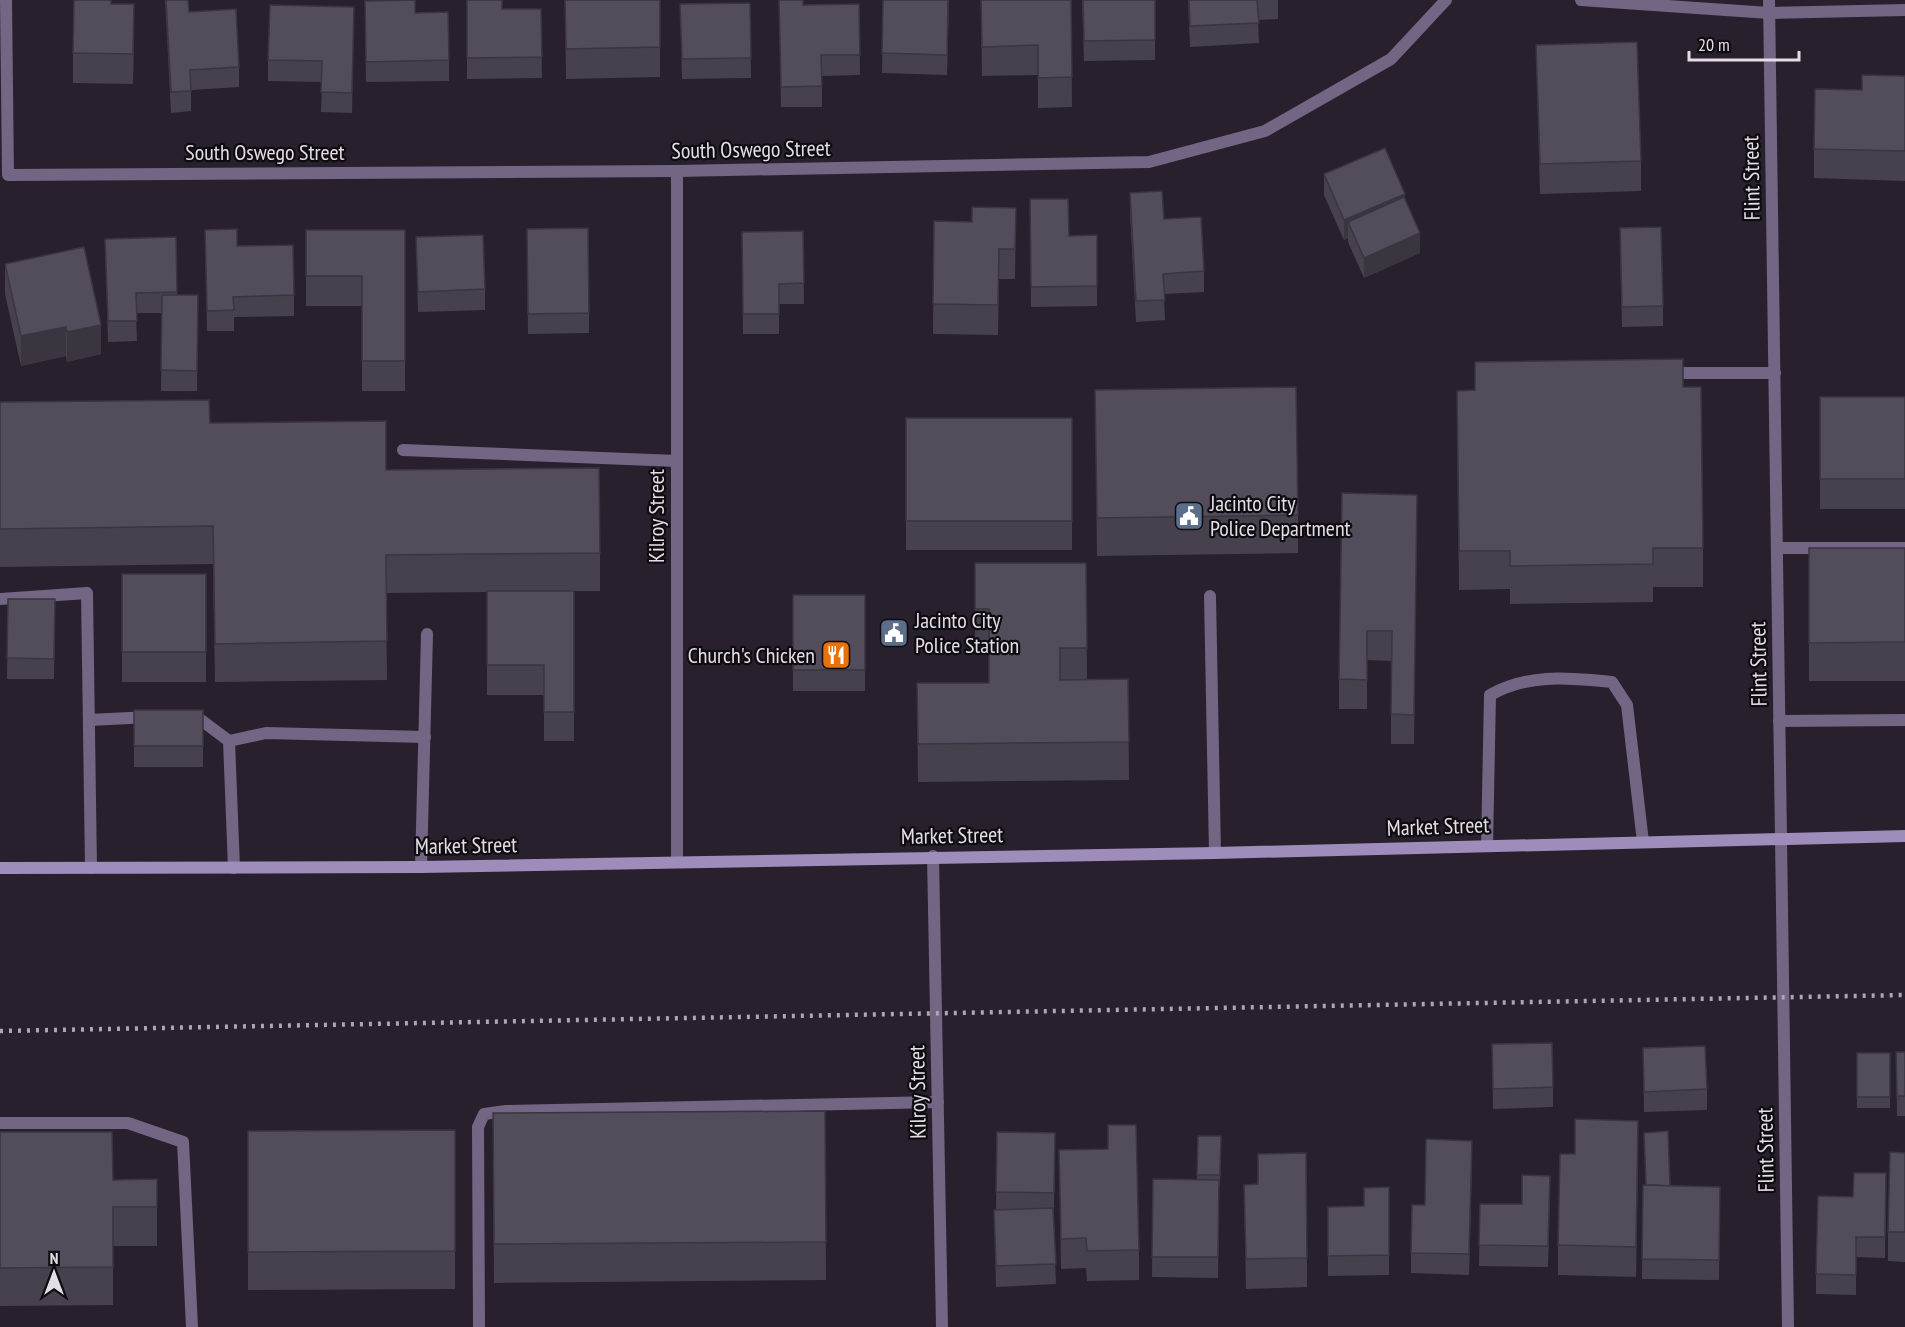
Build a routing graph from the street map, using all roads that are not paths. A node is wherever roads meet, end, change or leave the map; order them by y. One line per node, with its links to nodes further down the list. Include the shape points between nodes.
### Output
1 (6, 0): 8 (street, South Oswego Street, via 8,175)
2 (1446, 0): 8 (street, South Oswego Street, via 1391,59 1265,131 1149,162)
3 (1581, 0): 7 (street)
4 (1769, 0): 7 (street, Flint Street)
5 (1844, 6): 6 (street); 7 (street)
6 (1905, 10)
7 (1769, 14): 10 (street, Flint Street)
8 (677, 171): 12 (street, Kilroy Street)
9 (1659, 373): 10 (street)
10 (1775, 373): 13 (street, Flint Street)
11 (403, 450): 12 (street)
12 (677, 461): 29 (street, Kilroy Street)
13 (1777, 548): 14 (street); 20 (street, Flint Street)
14 (1905, 548)
15 (1210, 596): 27 (street)
16 (0, 599): 18 (street, via 87,593)
17 (427, 634): 21 (street)
18 (89, 720): 22 (street, via 197,717); 32 (street)
19 (1905, 720): 20 (street)
20 (1779, 721): 24 (street, Flint Street)
21 (425, 737): 22 (street, via 266,733); 30 (street)
22 (230, 741): 33 (street)
23 (1905, 836): 24 (main road, Market Street)
24 (1781, 838): 25 (main road, Market Street); 39 (street, Flint Street)
25 (1643, 842): 26 (main road, Market Street); 26 (street, via 1627,705 1612,682 1546,677 1508,685 1490,695)
26 (1486, 846): 27 (main road, Market Street)
27 (1215, 853): 28 (main road, Market Street)
28 (933, 856): 29 (main road, Market Street); 34 (street, Kilroy Street)
29 (677, 861): 30 (main road, Market Street)
30 (421, 867): 33 (main road, Market Street)
31 (0, 868): 32 (main road, Market Street)
32 (91, 868): 33 (main road, Market Street)
33 (234, 868)
34 (938, 1102): 37 (street, via 484,1114 478,1127); 38 (street, Kilroy Street)
35 (0, 1123): 36 (street, via 128,1123 183,1142)
36 (192, 1327)
37 (479, 1327)
38 (942, 1327)
39 (1788, 1327)

